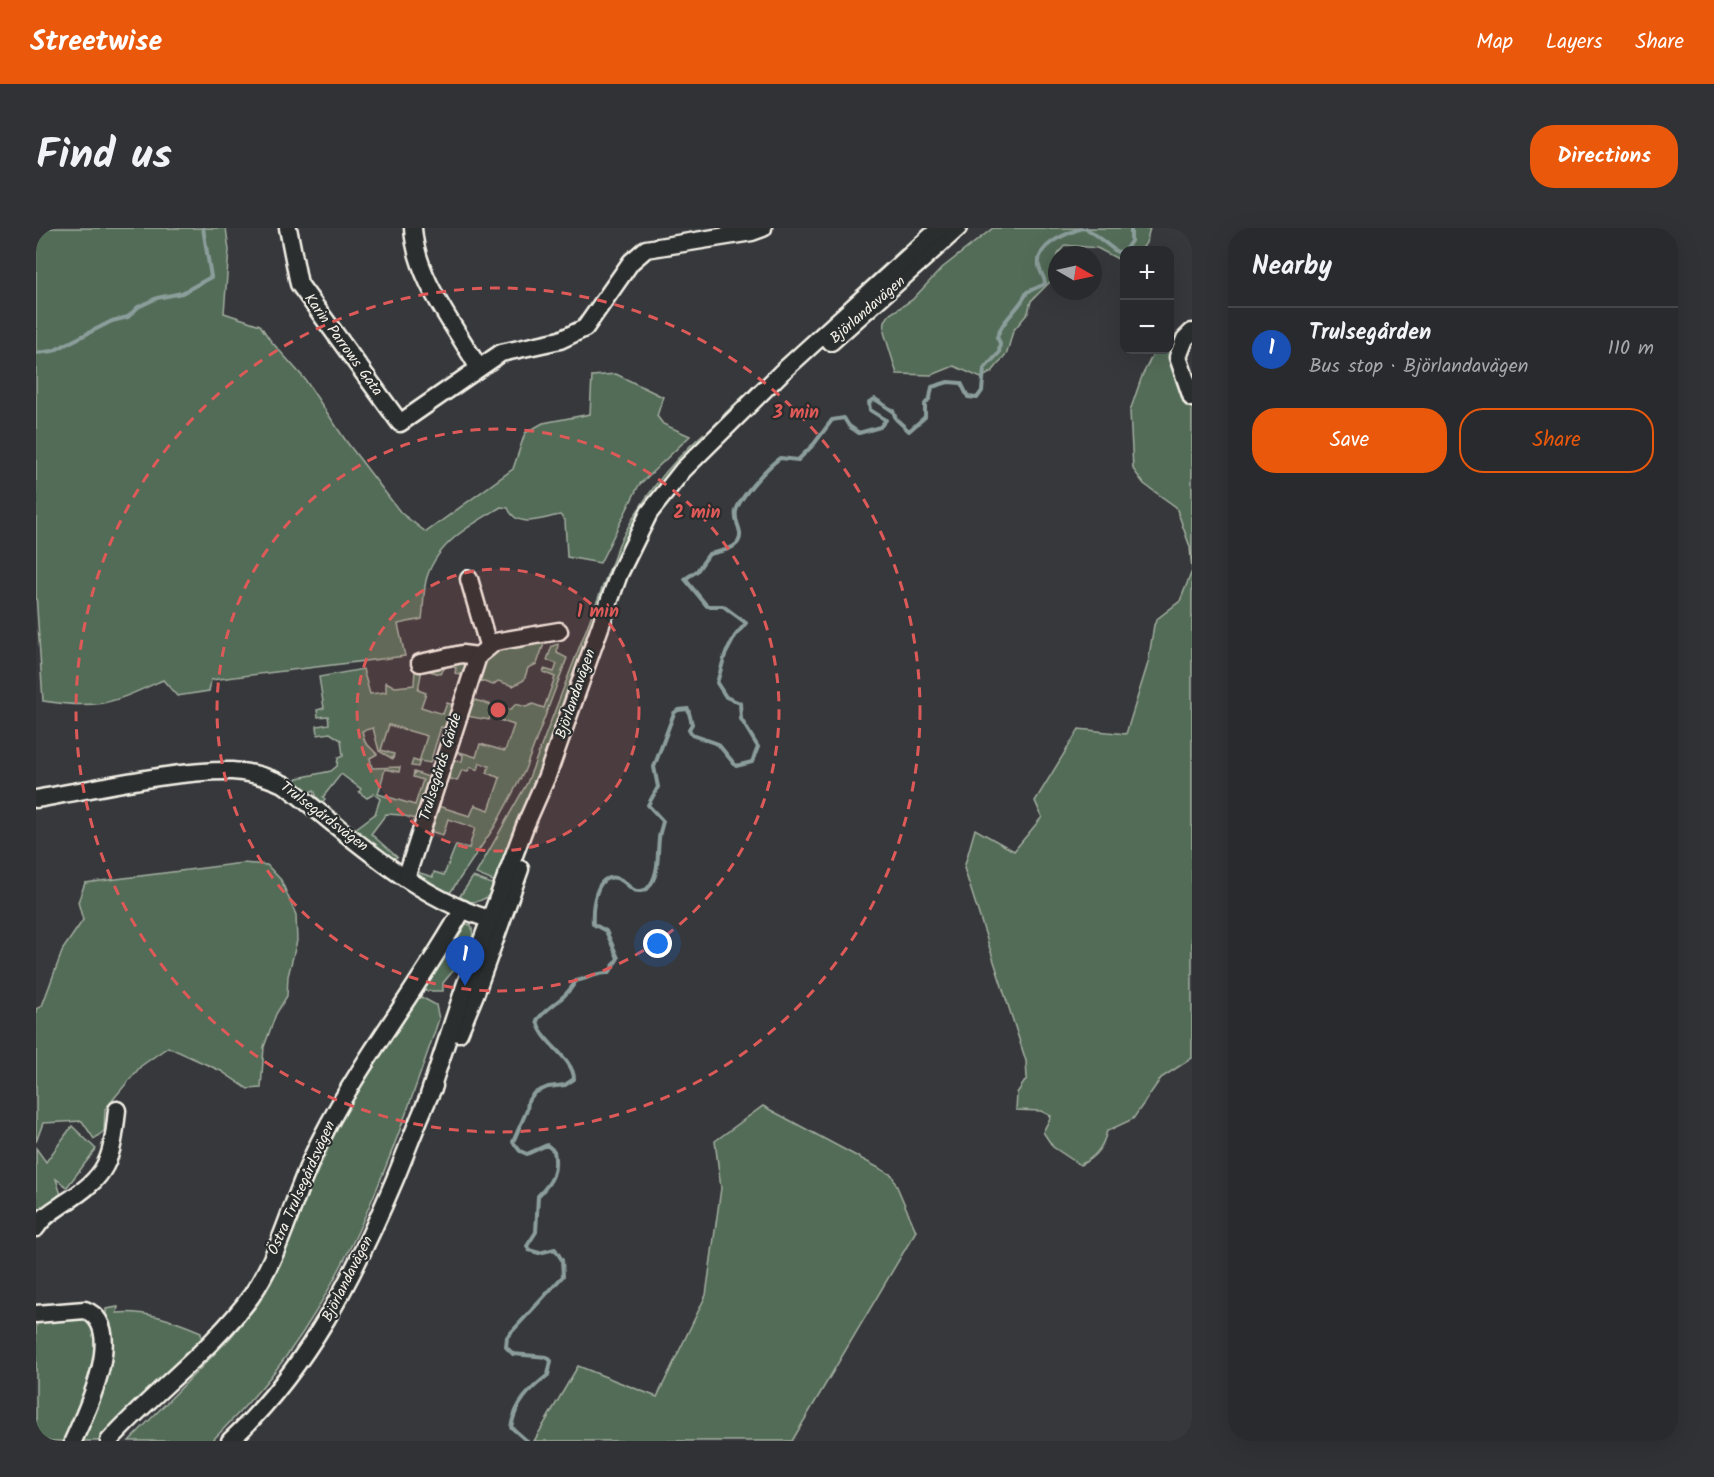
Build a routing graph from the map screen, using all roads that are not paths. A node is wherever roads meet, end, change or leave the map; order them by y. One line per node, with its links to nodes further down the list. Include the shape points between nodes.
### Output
1 (288, 228): 7 (street, Karin Parrows Gata, via 299,284 400,423)
2 (413, 228): 7 (street, via 421,269)
3 (763, 228): 7 (street, via 646,249 631,262 585,328 561,340 501,353)
4 (958, 228): 5 (street, Björlandavägen)
5 (934, 234): 16 (street, Björlandavägen, via 719,434 666,489 635,537)
6 (1192, 332): 8 (street, via 1178,357)
7 (478, 368)
8 (1192, 398)
9 (469, 579): 11 (street)
10 (559, 632): 11 (street)
11 (483, 651): 12 (street); 14 (street, Trulsegårds Gärde)
12 (420, 663)
13 (36, 799): 14 (street, Trulsegårdsvägen, via 175,777 232,771 256,775 285,785)
14 (406, 878): 15 (street, Trulsegårdsvägen)
15 (463, 909): 16 (street, Trulsegårdsvägen); 21 (street, Östra Trulsegårdsvägen, via 339,1105 251,1295 211,1341)
16 (496, 921): 22 (street, Björlandavägen, via 374,1226 327,1321 294,1372)
17 (117, 1110): 18 (street, via 112,1152 103,1172)
18 (36, 1228)
19 (36, 1314): 20 (street, via 85,1310 92,1313 102,1332 95,1394)
20 (73, 1441)
21 (109, 1441)
22 (230, 1441)

